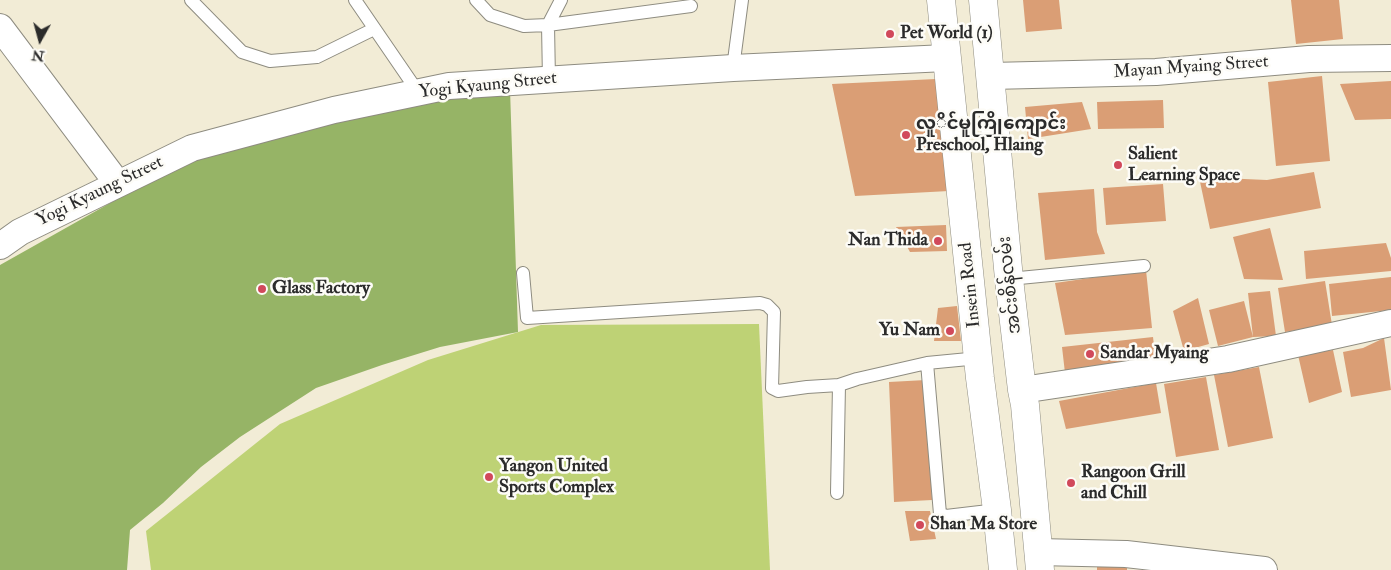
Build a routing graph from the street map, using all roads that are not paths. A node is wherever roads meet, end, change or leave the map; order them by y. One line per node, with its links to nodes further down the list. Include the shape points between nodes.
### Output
1 (192, 0): 11 (lane, via 242,52 270,61 318,58)
2 (355, 0): 11 (lane)
3 (476, 0): 9 (lane, via 490,15 524,26)
4 (561, 0): 9 (lane)
5 (742, 0): 15 (lane)
6 (941, 0): 12 (main road, Insein Road)
7 (983, 0): 14 (main road, အင်းစိန်လမ်း)
8 (690, 6): 9 (lane)
9 (548, 25): 16 (lane)
10 (0, 27): 18 (street)
11 (374, 29): 17 (lane)
12 (946, 58): 14 (main road); 15 (street, Yogi Kyaung Street); 25 (main road, Insein Road)
13 (1391, 58): 14 (street, Mayan Myaing Street, via 1309,59 1156,72)
14 (989, 67): 22 (main road, အင်းစိန်လမ်း)
15 (733, 68): 16 (street, Yogi Kyaung Street)
16 (549, 80): 17 (street, Yogi Kyaung Street, via 448,86)
17 (418, 92): 18 (street, Yogi Kyaung Street, via 334,110 192,148)
18 (118, 184): 19 (street, Yogi Kyaung Street, via 20,232)
19 (0, 246)
20 (1144, 266): 22 (lane)
21 (523, 273): 27 (lane, via 527,318 767,305 774,312 772,388 778,391)
22 (1009, 279): 26 (main road, အင်းစိန်လမ်း)
23 (1391, 323): 26 (street, via 1228,360)
24 (927, 363): 25 (lane); 27 (lane); 29 (lane, via 940,514)
25 (980, 368): 26 (main road); 29 (main road, Insein Road)
26 (1021, 382): 30 (main road, အင်းစိန်လမ်း)
27 (839, 385): 28 (lane)
28 (837, 493)
29 (997, 510): 31 (main road, Insein Road)
30 (1039, 563): 31 (main road); 32 (street, via 1126,554)
31 (1004, 570)
32 (1264, 570)

